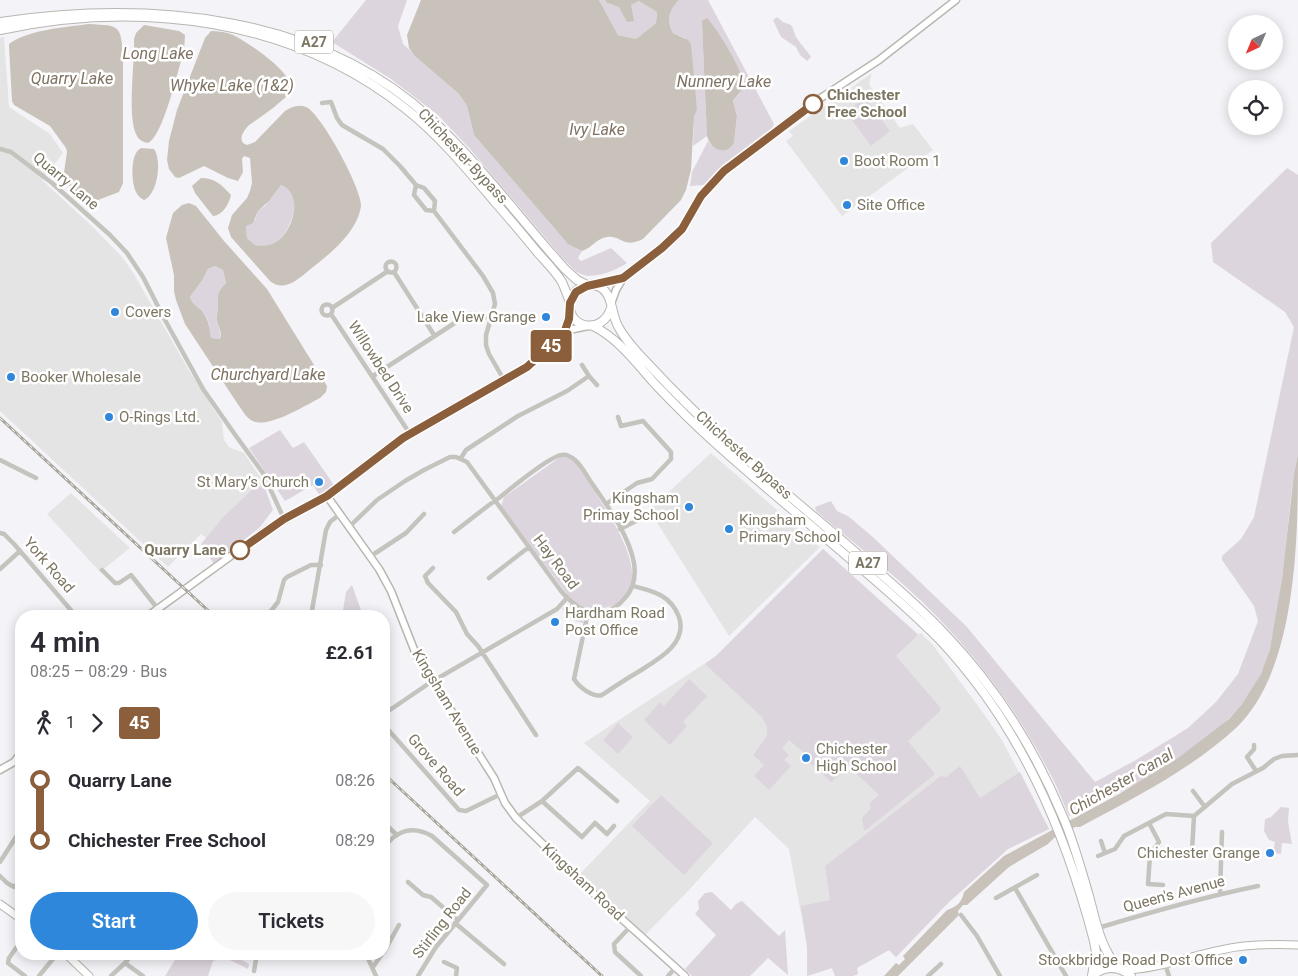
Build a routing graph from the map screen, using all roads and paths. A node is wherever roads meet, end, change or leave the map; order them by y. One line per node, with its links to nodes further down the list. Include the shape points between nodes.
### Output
1 (956, 0): 12 (main road, via 879,60 807,107 724,171 701,196 682,229)
2 (68, 7): 4 (highway)
3 (251, 20): 13 (highway, Chichester Bypass / A27, via 332,51 369,71 411,102 444,131 565,269 577,280)
4 (0, 22)
5 (0, 30): 14 (highway, Chichester Bypass / A27, via 79,14 164,12 226,22 311,50 364,79 429,128 557,276)
6 (322, 104): 8 (street, via 331,102 342,125 383,149)
7 (0, 149): 38 (street, Quarry Lane, via 11,152 52,183 127,253 203,389 263,473)
8 (416, 186): 9 (street, via 424,188 435,202); 9 (street, via 414,195 426,210)
9 (434, 211): 18 (street, via 493,293 495,304)
10 (388, 271): 11 (street); 11 (street, Willowbed Drive, via 386,264 392,261 397,266); 23 (street, Willowbed Drive, via 332,311)
11 (394, 272): 21 (street)
12 (623, 278): 13 (main road); 15 (main road)
13 (590, 285): 14 (highway, via 576,292); 15 (highway, via 606,292)
14 (570, 306): 19 (highway, via 575,319); 20 (main road)
15 (611, 306): 19 (highway, via 605,320); 83 (highway, Chichester Bypass / A27, via 618,327 631,344 698,414 896,587 958,648 990,687 1042,771 1064,818)
16 (469, 314): 18 (street)
17 (464, 317): 21 (street)
18 (490, 318): 25 (street, via 486,345)
19 (591, 326): 20 (main road); 83 (highway, Chichester Bypass / A27, via 608,333 714,442 888,591 940,641 980,689 1011,734)
20 (564, 333): 25 (main road, via 527,367)
21 (434, 335): 23 (street)
22 (582, 365): 24 (street)
23 (373, 376): 28 (street, Willowbed Drive)
24 (589, 376): 26 (street); 29 (street, via 518,416 466,450)
25 (504, 380): 28 (main road)
26 (597, 385)
27 (618, 417): 34 (street, via 621,429 643,421 671,452 671,459 652,479 637,484)
28 (410, 434): 32 (main road)
29 (461, 458): 33 (street, Hay Road); 39 (street, via 450,457 405,480 377,500)
30 (0, 460): 31 (street)
31 (36, 478)
32 (327, 496): 35 (main road, Kingsham Avenue); 38 (main road)
33 (495, 501): 34 (street, via 561,454 575,459); 41 (street); 43 (street, Hay Road)
34 (606, 504): 40 (street)
35 (340, 514): 39 (main road, Kingsham Avenue); 46 (street, via 328,524)
36 (424, 514): 45 (street, via 406,532)
37 (648, 515): 40 (street)
38 (284, 519): 55 (main road)
39 (349, 527): 45 (main road, Kingsham Avenue)
40 (620, 529): 51 (street, via 634,561)
41 (454, 532)
42 (0, 533): 44 (street, York Road)
43 (529, 547): 50 (street); 52 (street, Hay Road)
44 (20, 551): 48 (street); 53 (street, York Road)
45 (371, 556): 60 (main road, Kingsham Avenue, via 391,591 417,657)
46 (321, 564): 56 (street, via 311,565 287,577); 57 (street)
47 (433, 568): 59 (street, via 425,576 428,582 456,612)
48 (0, 569)
49 (102, 570): 54 (street, via 111,581 119,583 131,575)
50 (489, 578)
51 (633, 586): 58 (street, via 615,608); 58 (street, via 668,599 680,620 680,631 666,654 598,696 592,695 574,678)
52 (567, 598): 58 (street, Hay Road); 59 (street, via 557,609)
53 (71, 610)
54 (151, 610)
55 (158, 610)
56 (272, 610)
57 (312, 610)
58 (588, 612)
59 (482, 653): 60 (street); 63 (street)
60 (432, 683): 61 (street); 69 (main road, Kingsham Avenue)
61 (390, 710)
62 (390, 732): 71 (street, Grove Road, via 459,810 466,811)
63 (536, 735)
64 (1254, 745): 68 (street, via 1247,757)
65 (1298, 755): 68 (street, via 1282,756)
66 (15, 761): 67 (main road)
67 (0, 770)
68 (1256, 771): 74 (street, via 1232,784)
69 (494, 778): 71 (main road, Kingsham Road)
70 (1193, 791): 74 (street)
71 (501, 794): 76 (main road, Kingsham Road)
72 (542, 800): 73 (street, via 578,768); 76 (street); 78 (street, via 582,837 595,822 607,834)
73 (617, 801)
74 (1205, 807): 75 (street)
75 (1194, 816): 77 (street, via 1168,814); 86 (street)
76 (516, 818): 104 (main road, Kingsham Road)
77 (1149, 823): 87 (street, via 1124,836 1115,849); 93 (street, via 1159,842 1150,856 1148,884)
78 (614, 826)
79 (390, 829): 81 (street)
80 (1222, 832): 97 (street)
81 (397, 835): 85 (street); 102 (street, Stirling Road, via 423,830 487,885)
82 (15, 838): 89 (street)
83 (1068, 840): 105 (highway, Chichester Bypass / A27); 139 (highway, Chichester Bypass / A27, via 1096,952)
84 (1101, 841): 87 (street)
85 (390, 842)
86 (1192, 851)
87 (1106, 853): 88 (street)
88 (1098, 856)
89 (0, 862)
90 (1037, 875): 96 (street)
91 (0, 876): 94 (street)
92 (408, 882): 102 (street, via 431,897)
93 (1164, 885)
94 (15, 886)
95 (1258, 886): 97 (street, Queen's Avenue)
96 (1015, 888): 98 (street); 138 (street)
97 (1220, 894): 105 (street, Queen's Avenue)
98 (996, 898)
99 (0, 904): 100 (main road)
100 (15, 915)
101 (961, 915): 137 (street)
102 (457, 922): 117 (street); 131 (street, Stirling Road)
103 (399, 925): 106 (street)
104 (630, 927): 121 (main road, Kingsham Road); 133 (street, via 614,948)
105 (1098, 928): 123 (highway, Chichester Bypass / A27, via 1109,957)
106 (390, 941)
107 (1298, 945): 119 (main road, via 1246,945)
108 (15, 950): 125 (street, via 8,963)
109 (52, 960): 126 (street)
110 (72, 960): 127 (main road)
111 (127, 960): 116 (street)
112 (256, 960): 124 (street)
113 (369, 960): 120 (street)
114 (378, 960): 120 (street)
115 (444, 962): 132 (street, via 457,968)
116 (125, 963): 128 (street); 129 (street)
117 (504, 964)
118 (941, 964): 136 (street)
119 (1165, 964): 122 (main road); 142 (street)
120 (373, 967): 130 (street)
121 (676, 968): 134 (street); 135 (main road, Kingsham Road)
122 (1149, 968): 123 (main road); 141 (main road)
123 (1121, 969): 139 (highway, via 1104,968); 140 (highway)
124 (254, 972)
125 (25, 976)
126 (39, 976)
127 (89, 976)
128 (111, 976)
129 (144, 976)
130 (376, 976)
131 (418, 976)
132 (456, 976)
133 (641, 976)
134 (668, 976)
135 (685, 976)
136 (928, 976)
137 (1000, 976)
138 (1066, 976)
139 (1092, 976)
140 (1131, 976)
141 (1143, 976)
142 (1169, 976)

